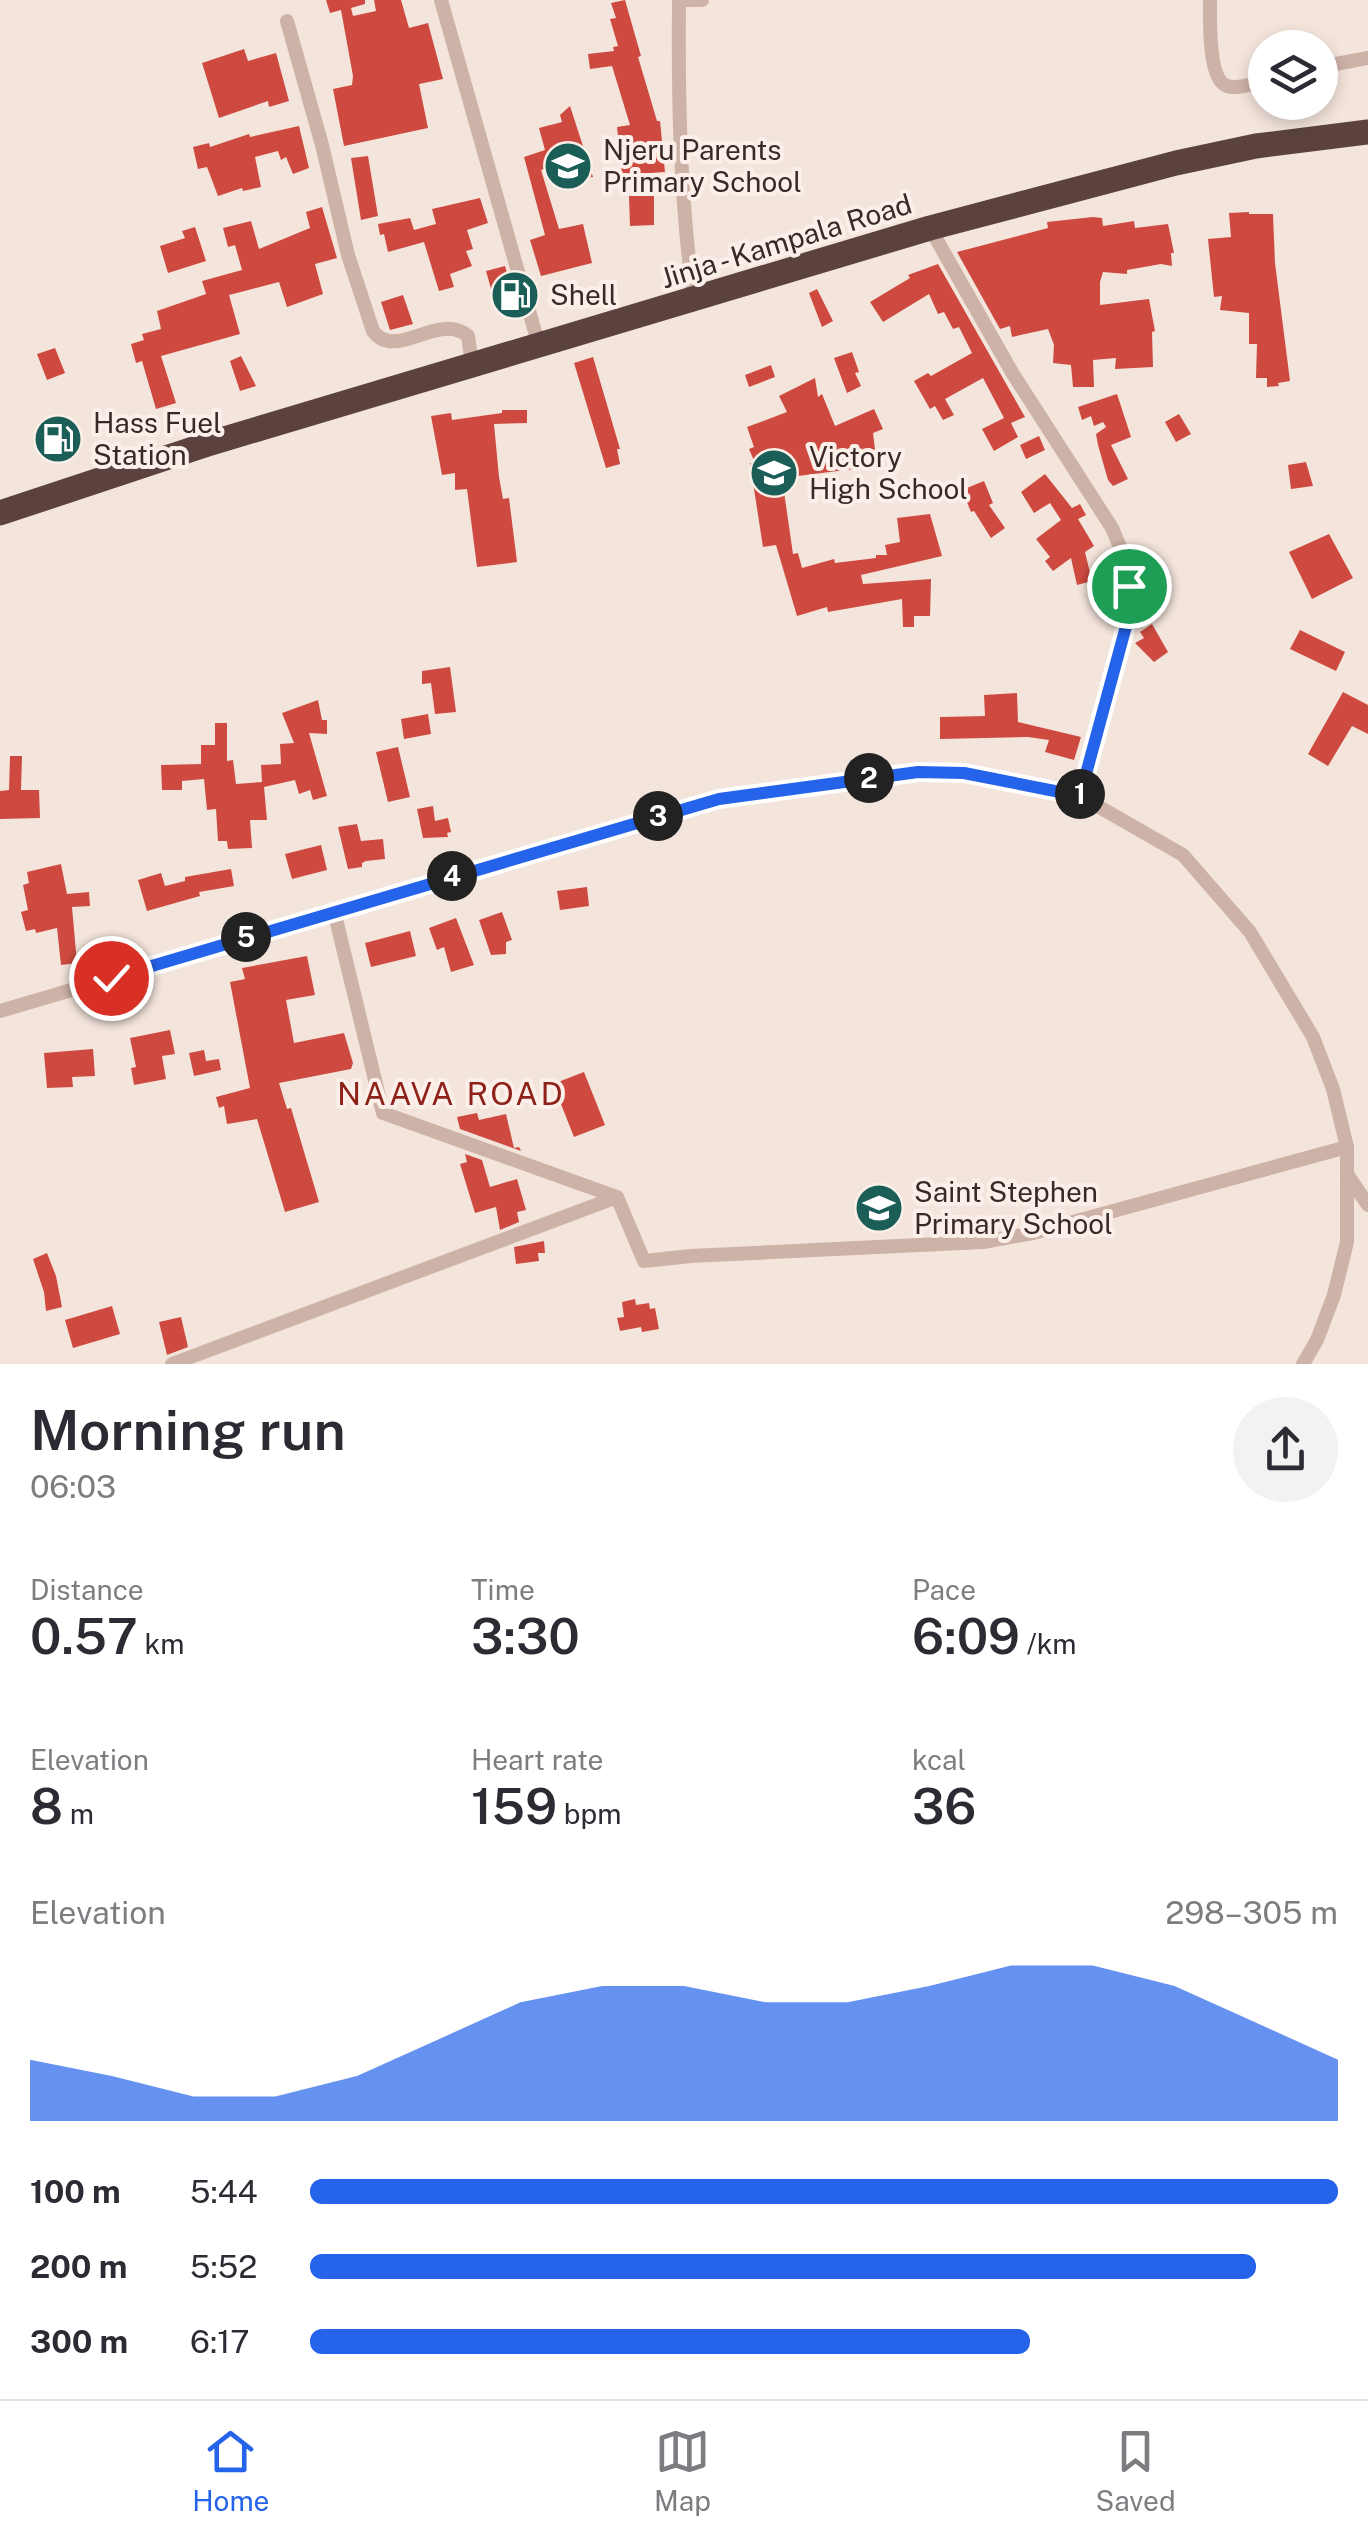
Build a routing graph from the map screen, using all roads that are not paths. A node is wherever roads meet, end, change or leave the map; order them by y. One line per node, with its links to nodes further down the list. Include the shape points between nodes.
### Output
1 (441, 0): 12 (street)
2 (702, 0): 4 (street)
3 (1210, 0): 8 (street, via 1218,78 1224,85)
4 (679, 1): 11 (street, via 679,158)
5 (287, 20): 13 (street, via 373,330 388,342 442,327 461,330)
6 (1368, 58): 7 (street)
7 (1338, 64)
8 (1248, 84)
9 (1368, 132): 10 (highway, Jinja - Kampala Road, via 1176,162)
10 (930, 228): 11 (highway, Jinja - Kampala Road); 15 (street, via 1123,554 1128,619)
11 (694, 300): 12 (highway, Jinja - Kampala Road)
12 (539, 346): 13 (highway, Jinja - Kampala Road)
13 (472, 364): 14 (highway, Jinja - Kampala Road)
14 (0, 513)
15 (1080, 796): 16 (street, via 964,773 918,772 760,792); 18 (street, via 1183,855 1250,932 1312,1037)
16 (334, 910): 17 (street); 20 (street, via 383,1114)
17 (0, 1011)
18 (1347, 1147): 19 (street); 20 (street, via 982,1242 644,1261)
19 (1348, 1175): 21 (street); 23 (street, via 1346,1242 1334,1295)
20 (617, 1197): 22 (street)
21 (1368, 1205)
22 (172, 1364)
23 (1303, 1364)

